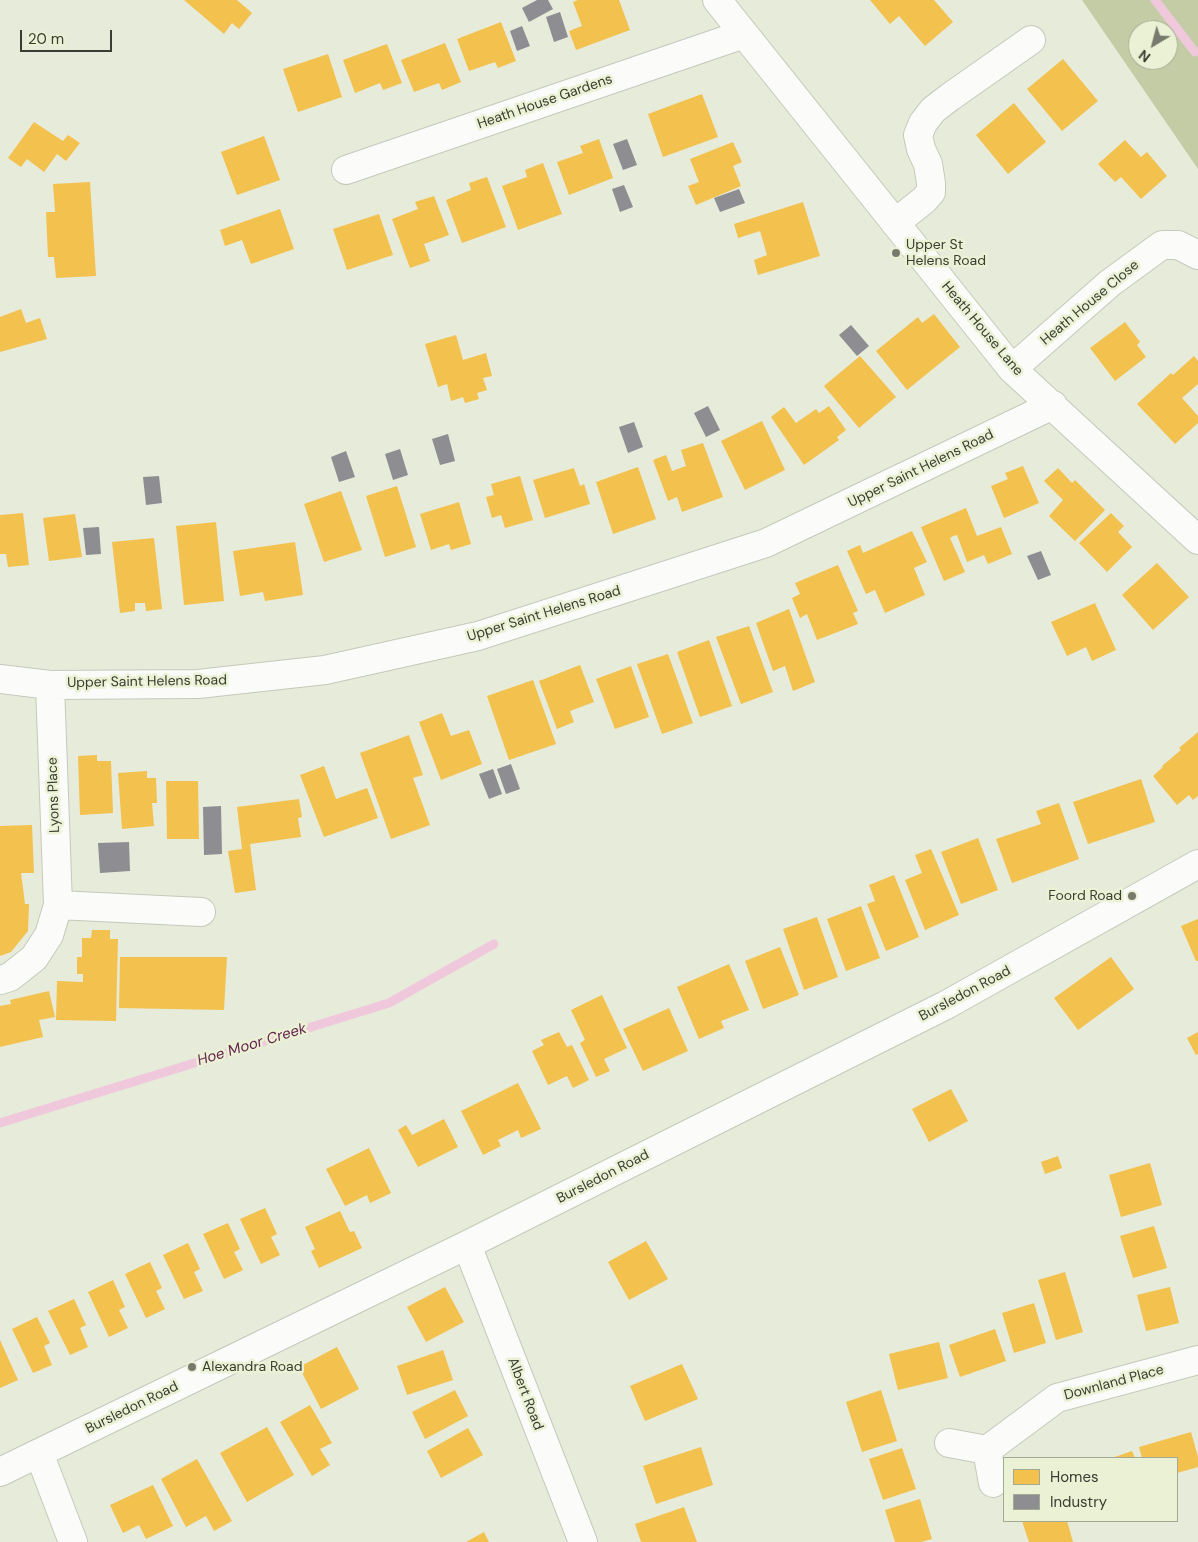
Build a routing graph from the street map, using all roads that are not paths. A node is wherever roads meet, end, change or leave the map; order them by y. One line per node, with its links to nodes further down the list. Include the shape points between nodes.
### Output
1 (717, 0): 2 (street, Heath House Lane)
2 (744, 34): 4 (street, Heath House Gardens); 5 (street, Heath House Lane)
3 (1031, 40): 5 (street, via 933,110 923,123 918,135 928,164 931,192)
4 (346, 170)
5 (895, 223): 7 (street, Heath House Lane)
6 (1198, 256): 7 (street, Heath House Close, via 1178,245 1162,245 1110,283)
7 (1012, 369): 8 (street, Heath House Lane)
8 (1053, 405): 9 (street, Heath House Lane); 11 (street, Upper Saint Helens Road, via 766,543 478,636 325,670 198,684)
9 (1198, 540)
10 (0, 679): 11 (street, Upper Saint Helens Road)
11 (50, 684): 13 (street, Lyons Place)
12 (1198, 864): 16 (street, Bursledon Road, via 946,1005)
13 (58, 905): 14 (street); 15 (street, Lyons Place, via 49,935 34,958 10,977)
14 (201, 912)
15 (0, 980)
16 (467, 1245): 20 (street, Bursledon Road); 24 (street, Albert Road)
17 (1198, 1360): 19 (street, Downland Place, via 1057,1398)
18 (949, 1443): 19 (street)
19 (987, 1450): 22 (street)
20 (39, 1453): 21 (street, Bursledon Road); 23 (street)
21 (0, 1472)
22 (993, 1483)
23 (73, 1542)
24 (583, 1542)

